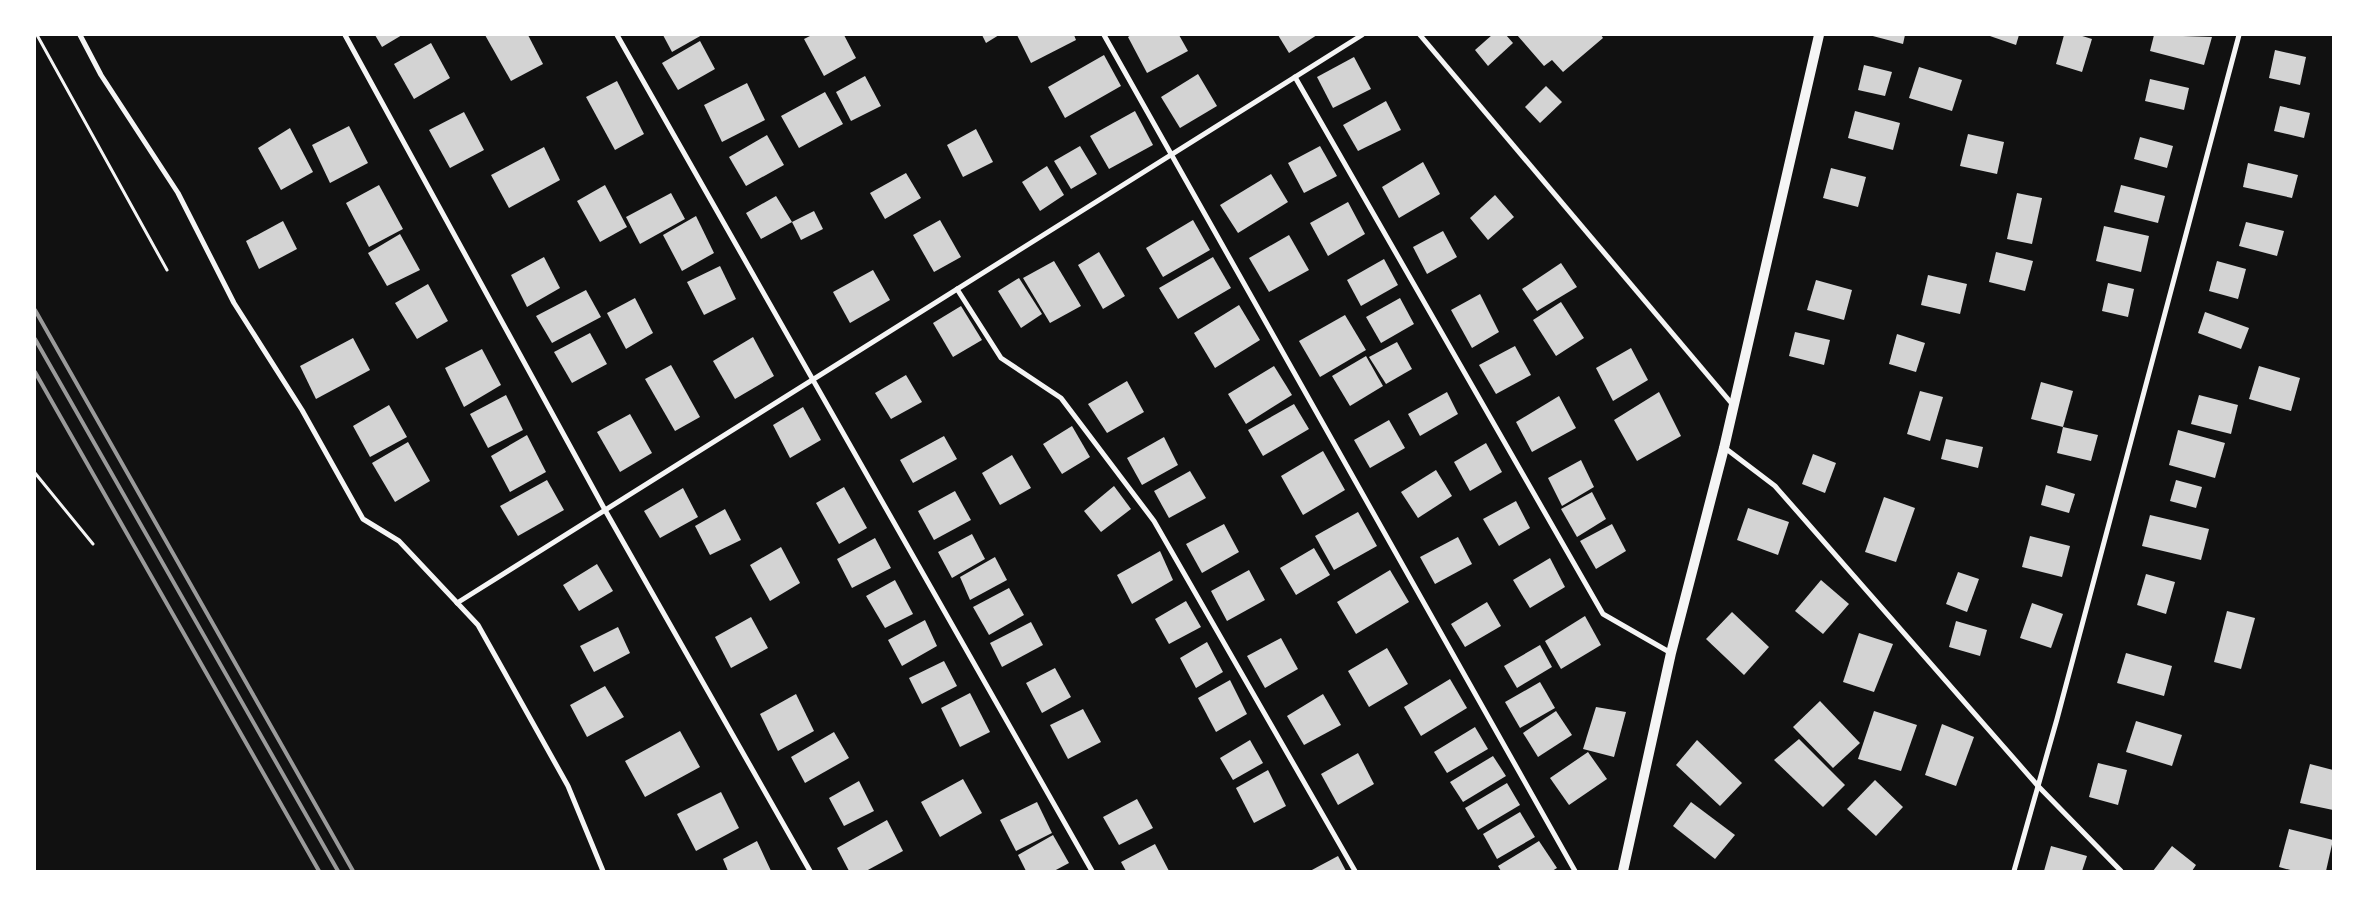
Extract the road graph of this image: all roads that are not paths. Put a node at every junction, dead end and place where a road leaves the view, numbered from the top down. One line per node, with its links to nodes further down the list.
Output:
1 (80, 35): 16 (street)
2 (345, 35): 15 (street)
3 (617, 35): 12 (street)
4 (1104, 35): 10 (street)
5 (1362, 35): 9 (street)
6 (1420, 35): 13 (street)
7 (1819, 35): 13 (main road)
8 (2239, 35): 18 (street)
9 (1295, 77): 10 (street); 17 (street)
10 (1170, 155): 11 (street); 23 (street)
11 (957, 289): 12 (street); 22 (street)
12 (812, 380): 15 (street); 21 (street)
13 (1734, 406): 14 (main road)
14 (1724, 448): 17 (main road); 18 (street)
15 (605, 510): 16 (street); 20 (street)
16 (457, 603): 19 (street)
17 (1671, 654): 24 (main road)
18 (2038, 786): 25 (street); 26 (street)
19 (603, 871)
20 (810, 871)
21 (1092, 871)
22 (1355, 871)
23 (1575, 871)
24 (1623, 871)
25 (2014, 871)
26 (2121, 871)

